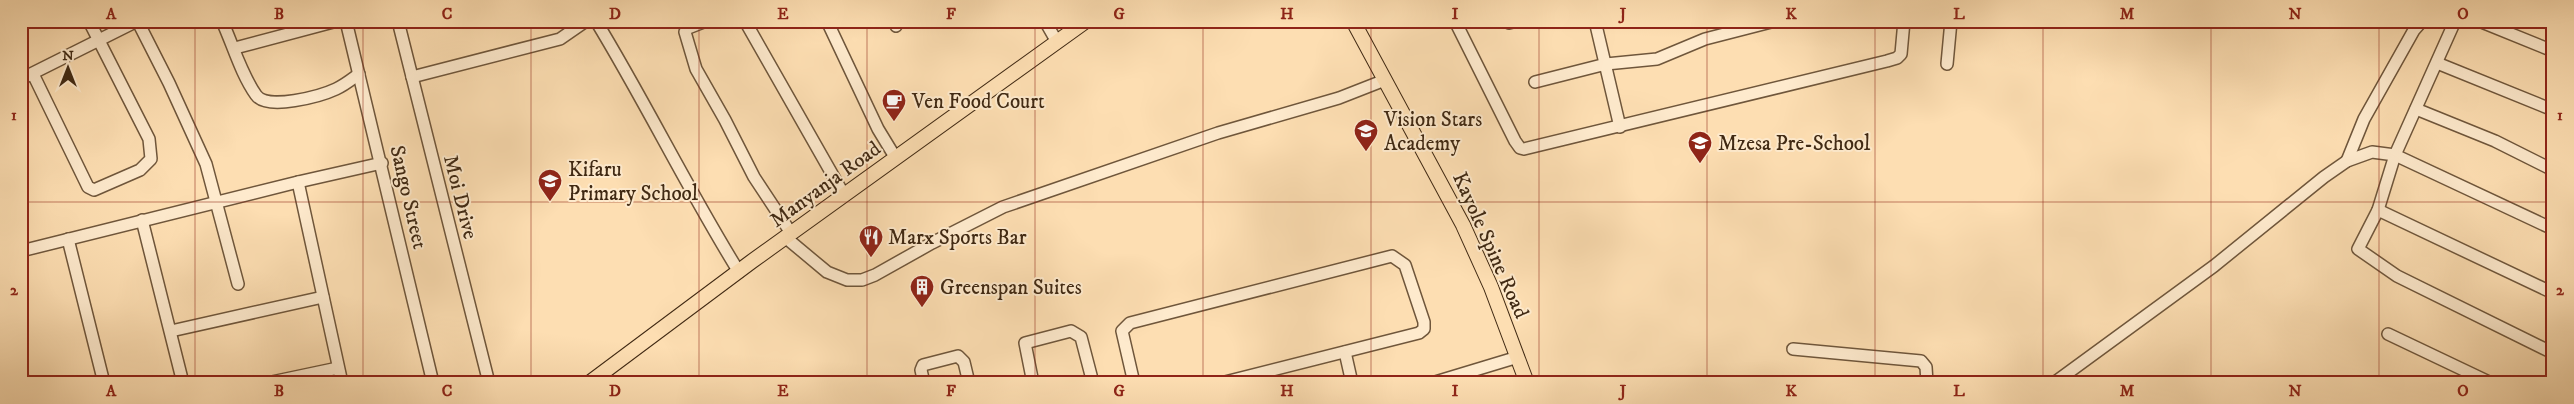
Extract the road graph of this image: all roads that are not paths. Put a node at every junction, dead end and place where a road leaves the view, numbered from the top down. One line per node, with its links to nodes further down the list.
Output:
1 (89, 21): 25 (street)
2 (222, 21): 27 (street)
3 (337, 21): 27 (street)
4 (346, 21): 33 (street, Sango Street)
5 (398, 21): 34 (street, Moi Drive)
6 (586, 21): 34 (street)
7 (596, 21): 55 (street)
8 (706, 21): 52 (street)
9 (745, 21): 47 (street)
10 (827, 21): 41 (street)
11 (1045, 21): 26 (street)
12 (1086, 21): 26 (main road, Manyanja Road)
13 (1353, 21): 36 (main road, Kayole Spine Road)
14 (1455, 21): 40 (street)
15 (1595, 21): 30 (street)
16 (1775, 21): 30 (street)
17 (1904, 21): 40 (street)
18 (1951, 21): 31 (street)
19 (2014, 21): 20 (street)
20 (2022, 21)
21 (2422, 21): 43 (street)
22 (2454, 21): 29 (street)
23 (2479, 21): 28 (street)
24 (137, 22): 25 (street); 48 (street)
25 (98, 41): 32 (street); 32 (street)
26 (1056, 42): 47 (main road, Manyanja Road)
27 (234, 48): 33 (street)
28 (2553, 51)
29 (2436, 63): 38 (street); 39 (street)
30 (1606, 64): 37 (street); 40 (street)
31 (1947, 64)
32 (33, 74): 35 (street)
33 (359, 74): 44 (street, Sango Street)
34 (412, 77): 73 (street, Moi Drive)
35 (21, 79)
36 (1385, 80): 52 (street); 64 (main road, Kayole Spine Road)
37 (1535, 82)
38 (2416, 109): 42 (street); 45 (street)
39 (2553, 110)
40 (1620, 127)
41 (892, 152)
42 (2395, 155): 43 (street); 49 (street); 51 (street)
43 (2347, 160): 85 (street)
44 (382, 163): 46 (street); 72 (street, Sango Street)
45 (2553, 170)
46 (298, 182): 48 (street); 58 (street)
47 (844, 195): 52 (main road, Manyanja Road)
48 (215, 202): 50 (street); 56 (street)
49 (2378, 210): 57 (street); 63 (street)
50 (142, 220): 53 (street); 59 (street)
51 (2553, 229)
52 (788, 235): 55 (main road, Manyanja Road)
53 (68, 239): 54 (street); 68 (street)
54 (21, 251)
55 (739, 272): 74 (main road, Manyanja Road)
56 (238, 284)
57 (2553, 293)
58 (323, 297): 59 (street); 65 (street)
59 (171, 331): 69 (street)
60 (2388, 334): 86 (street)
61 (1793, 349): 84 (street)
62 (1345, 352): 79 (street); 80 (street); 81 (street)
63 (2553, 352)
64 (1518, 358): 82 (street); 83 (main road, Kayole Spine Road)
65 (338, 368): 70 (street); 71 (street)
66 (21, 371): 67 (street)
67 (24, 383)
68 (104, 383)
69 (183, 383)
70 (267, 383)
71 (342, 383)
72 (433, 383)
73 (490, 383)
74 (589, 383)
75 (924, 383): 76 (street)
76 (969, 383)
77 (1033, 383): 78 (street)
78 (1092, 383)
79 (1134, 383)
80 (1221, 383)
81 (1352, 383)
82 (1432, 383)
83 (1527, 383)
84 (1927, 383)
85 (2054, 383)
86 (2491, 383)

